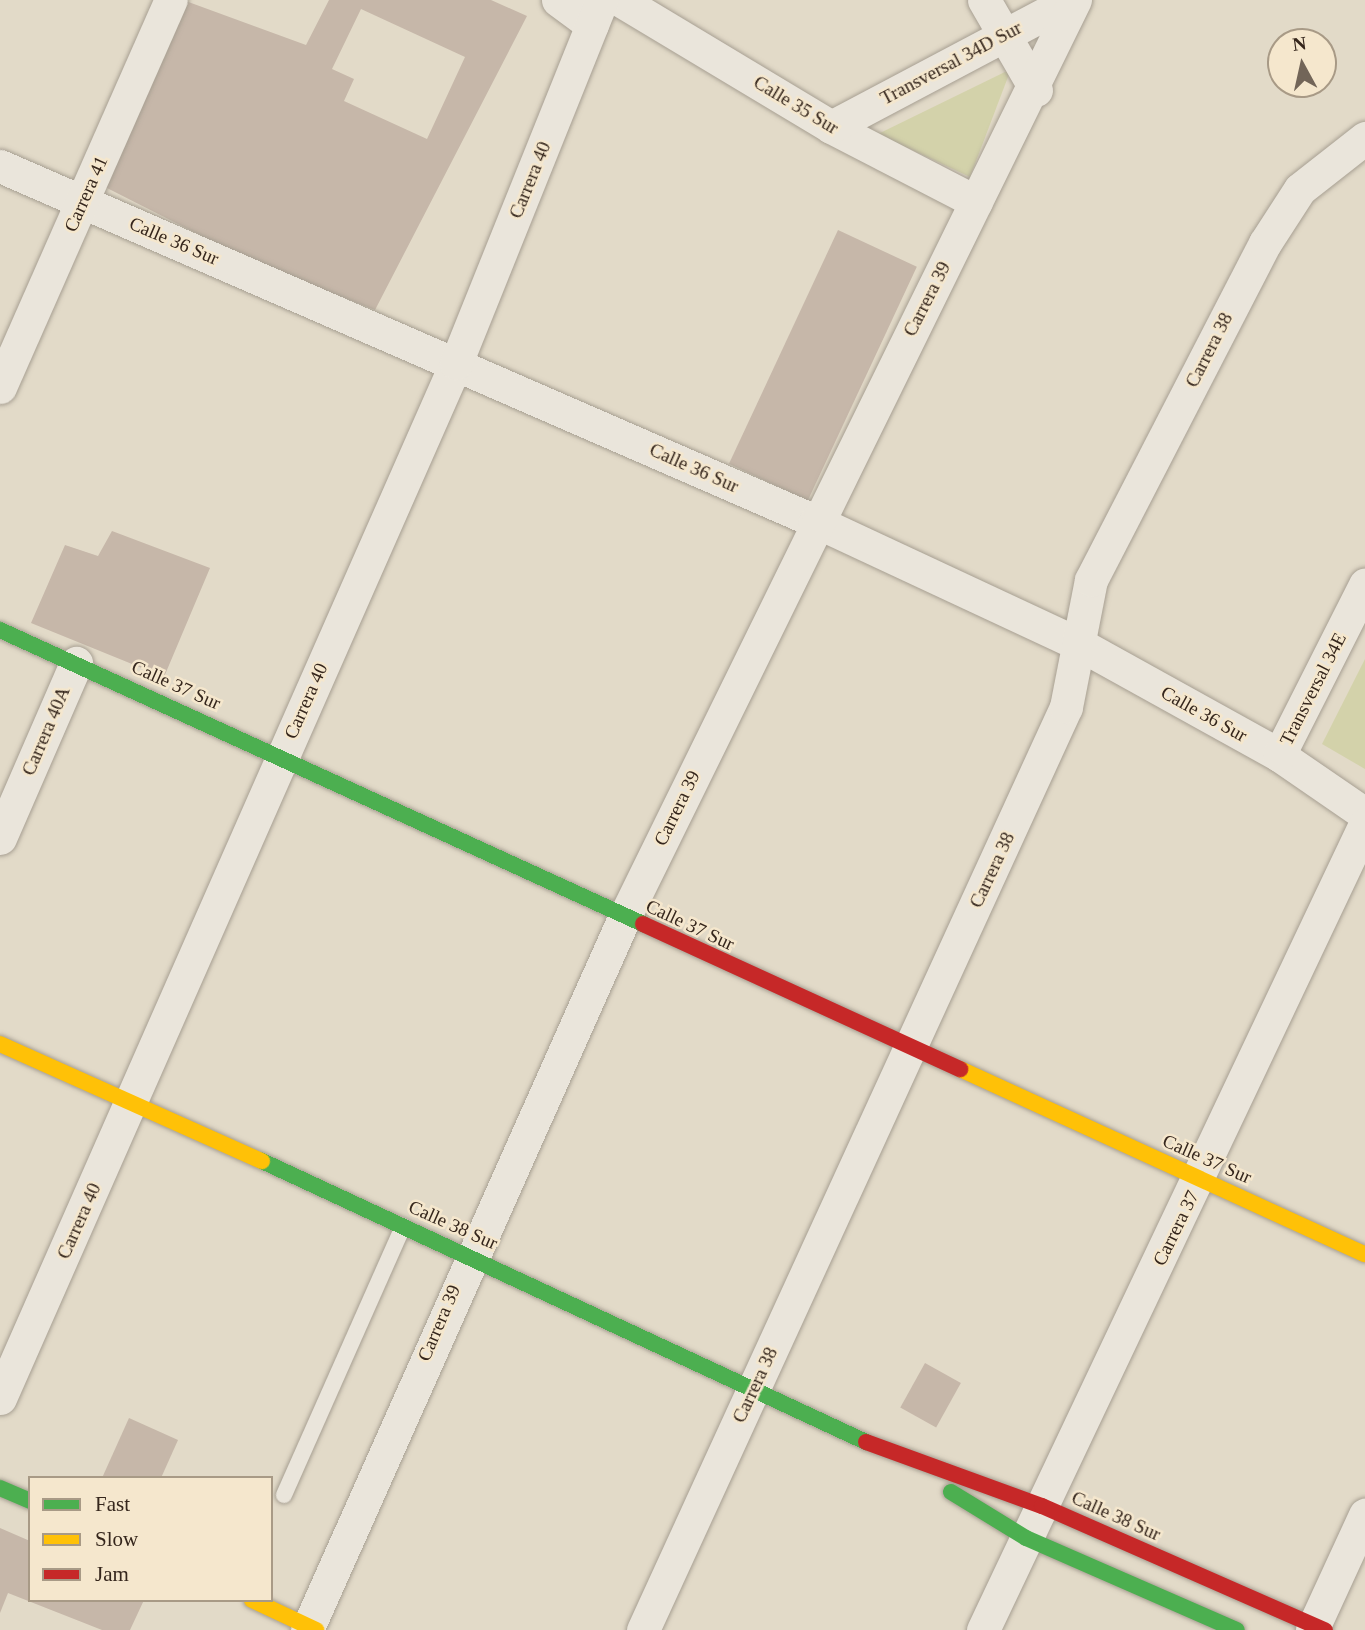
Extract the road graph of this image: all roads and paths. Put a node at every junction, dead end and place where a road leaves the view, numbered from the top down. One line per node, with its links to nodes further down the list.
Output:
1 (171, 0): 12 (street, Carrera 41)
2 (558, 0): 6 (street)
3 (620, 0): 9 (street, Calle 35 Sur)
4 (984, 0): 7 (street)
5 (1073, 0): 7 (street, Transversal 34D Sur); 8 (street, Carrera 39)
6 (597, 13): 14 (street, Carrera 40)
7 (1004, 35): 8 (street); 9 (street, Transversal 34D Sur)
8 (1035, 90): 13 (street, Carrera 39)
9 (831, 127): 13 (street, Calle 35 Sur)
10 (1365, 138): 19 (street, Carrera 38)
11 (0, 166): 12 (street, Calle 36 Sur)
12 (83, 201): 14 (street, Calle 36 Sur); 15 (street, Carrera 41)
13 (976, 202): 16 (street, Carrera 39)
14 (456, 363): 16 (street, Calle 36 Sur); 22 (street, Carrera 40)
15 (0, 387)
16 (815, 521): 19 (street, Calle 36 Sur); 26 (street, Carrera 39)
17 (1365, 585): 21 (street, Transversal 34E)
18 (0, 630): 20 (main road, Calle 37 Sur)
19 (1079, 644): 21 (street, Calle 36 Sur); 28 (street, Carrera 38)
20 (76, 663): 22 (main road, Calle 37 Sur); 25 (street, Carrera 40A)
21 (1279, 755): 23 (street, Calle 36 Sur)
22 (281, 756): 26 (main road, Calle 37 Sur); 29 (street, Carrera 40)
23 (1365, 814)
24 (1365, 824): 30 (street, Carrera 37)
25 (0, 838)
26 (624, 918): 28 (main road, Calle 37 Sur); 33 (street, Carrera 39)
27 (0, 1044): 29 (main road, Calle 38 Sur)
28 (910, 1049): 30 (main road, Calle 37 Sur); 34 (street, Carrera 38)
29 (129, 1103): 31 (main road, Calle 38 Sur); 35 (street, Carrera 40)
30 (1200, 1178): 32 (main road, Calle 37 Sur); 40 (street, Carrera 37)
31 (403, 1226): 33 (main road, Calle 38 Sur); 38 (lane)
32 (1365, 1254)
33 (469, 1255): 34 (main road, Calle 38 Sur); 44 (street, Carrera 39)
34 (752, 1392): 36 (main road, Calle 38 Sur); 46 (street, Carrera 38)
35 (0, 1398)
36 (887, 1452): 40 (main road, Calle 38 Sur); 42 (main road, Calle 38 Sur)
37 (0, 1488): 39 (main road)
38 (284, 1495)
39 (28, 1500)
40 (1042, 1506): 42 (street, Carrera 37); 45 (main road, Calle 38 Sur)
41 (1365, 1515): 45 (street)
42 (1026, 1538): 47 (street, Carrera 37); 48 (main road, Calle 38 Sur)
43 (256, 1602): 44 (main road)
44 (311, 1628)
45 (1317, 1628)
46 (643, 1630)
47 (983, 1630)
48 (1237, 1630)

